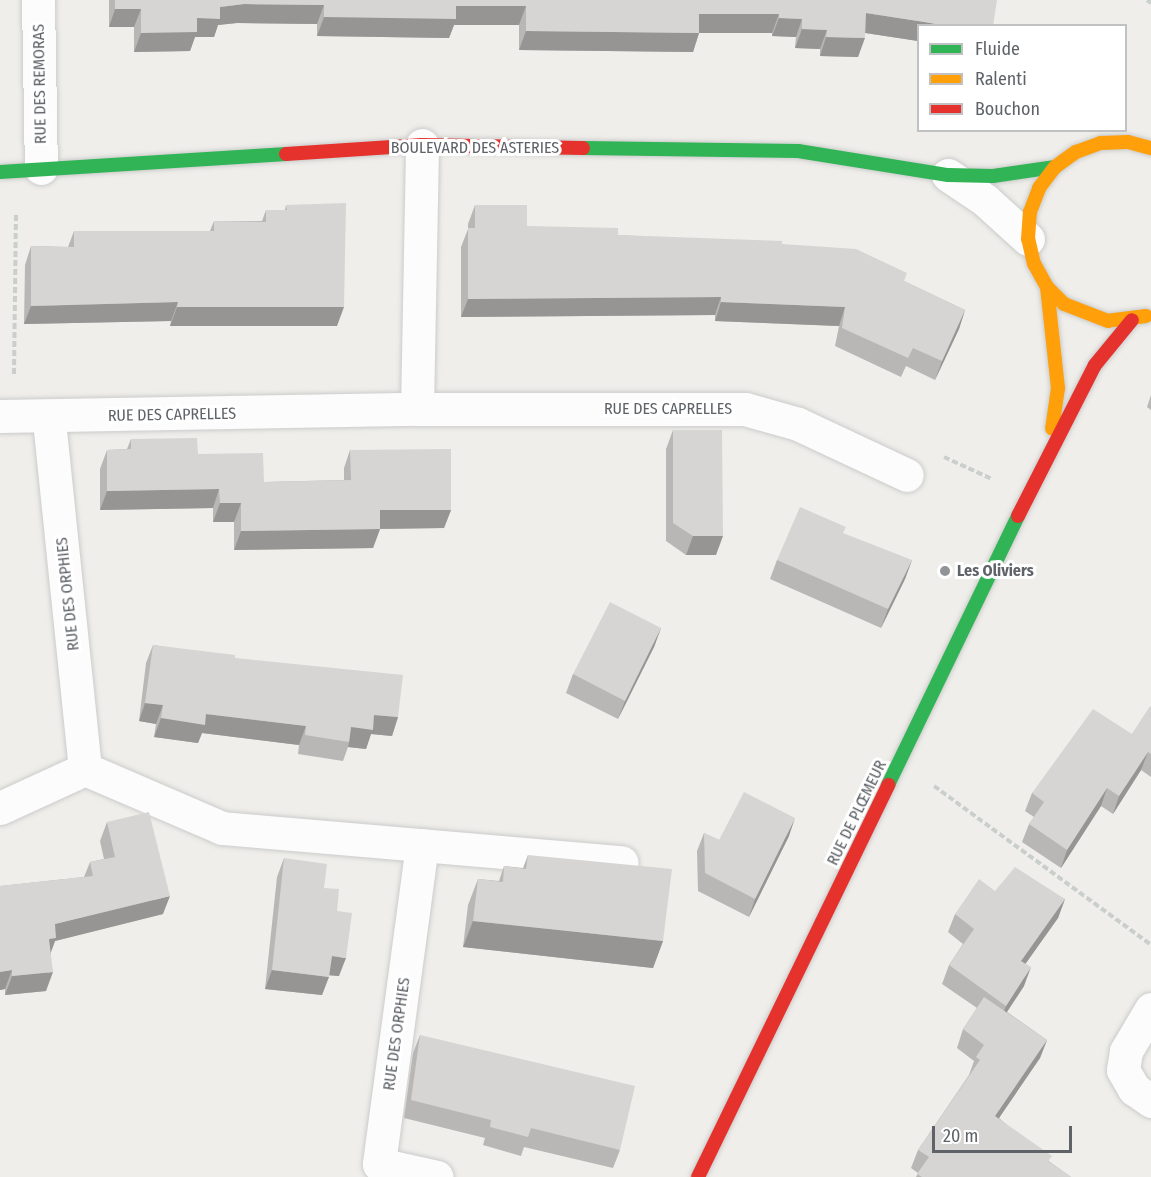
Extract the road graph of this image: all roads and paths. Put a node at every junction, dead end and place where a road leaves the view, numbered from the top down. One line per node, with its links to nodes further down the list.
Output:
1 (39, 0): 9 (street, RUE DES REMORAS)
2 (1147, 0): 3 (path)
3 (1151, 3)
4 (1151, 132): 5 (main road)
5 (1128, 142): 7 (main road); 8 (main road)
6 (422, 145): 9 (main road, BOULEVARD DES ASTERIES); 11 (main road, BOULEVARD DES ASTERIES); 16 (street)
7 (1151, 148)
8 (1055, 167): 11 (main road, BOULEVARD DES ASTERIES); 12 (main road)
9 (28, 169): 10 (main road, BOULEVARD DES ASTERIES); 17 (path)
10 (0, 172)
11 (948, 175): 12 (street, BOULEVARD DES ASTERIES)
12 (1028, 239): 13 (main road)
13 (1047, 287): 15 (main road); 19 (main road, RUE DE PLŒMEUR)
14 (1151, 315): 15 (main road)
15 (1132, 320): 19 (main road, RUE DE PLŒMEUR)
16 (417, 409): 18 (street, RUE DES CAPRELLES); 20 (street, RUE DES CAPRELLES)
17 (7, 416): 18 (street, RUE DES CAPRELLES)
18 (49, 418): 23 (street, RUE DES ORPHIES)
19 (1044, 463): 21 (main road, RUE DE PLŒMEUR)
20 (907, 475): 21 (path)
21 (1028, 495): 22 (main road, RUE DE PLŒMEUR)
22 (900, 762): 27 (path); 31 (main road, RUE DE PLŒMEUR)
23 (85, 769): 24 (street); 25 (street)
24 (0, 808)
25 (422, 845): 26 (street); 30 (street, RUE DES ORPHIES)
26 (622, 862)
27 (1151, 945)
28 (1151, 1009): 29 (street)
29 (1151, 1101)
30 (437, 1177)
31 (698, 1177)

